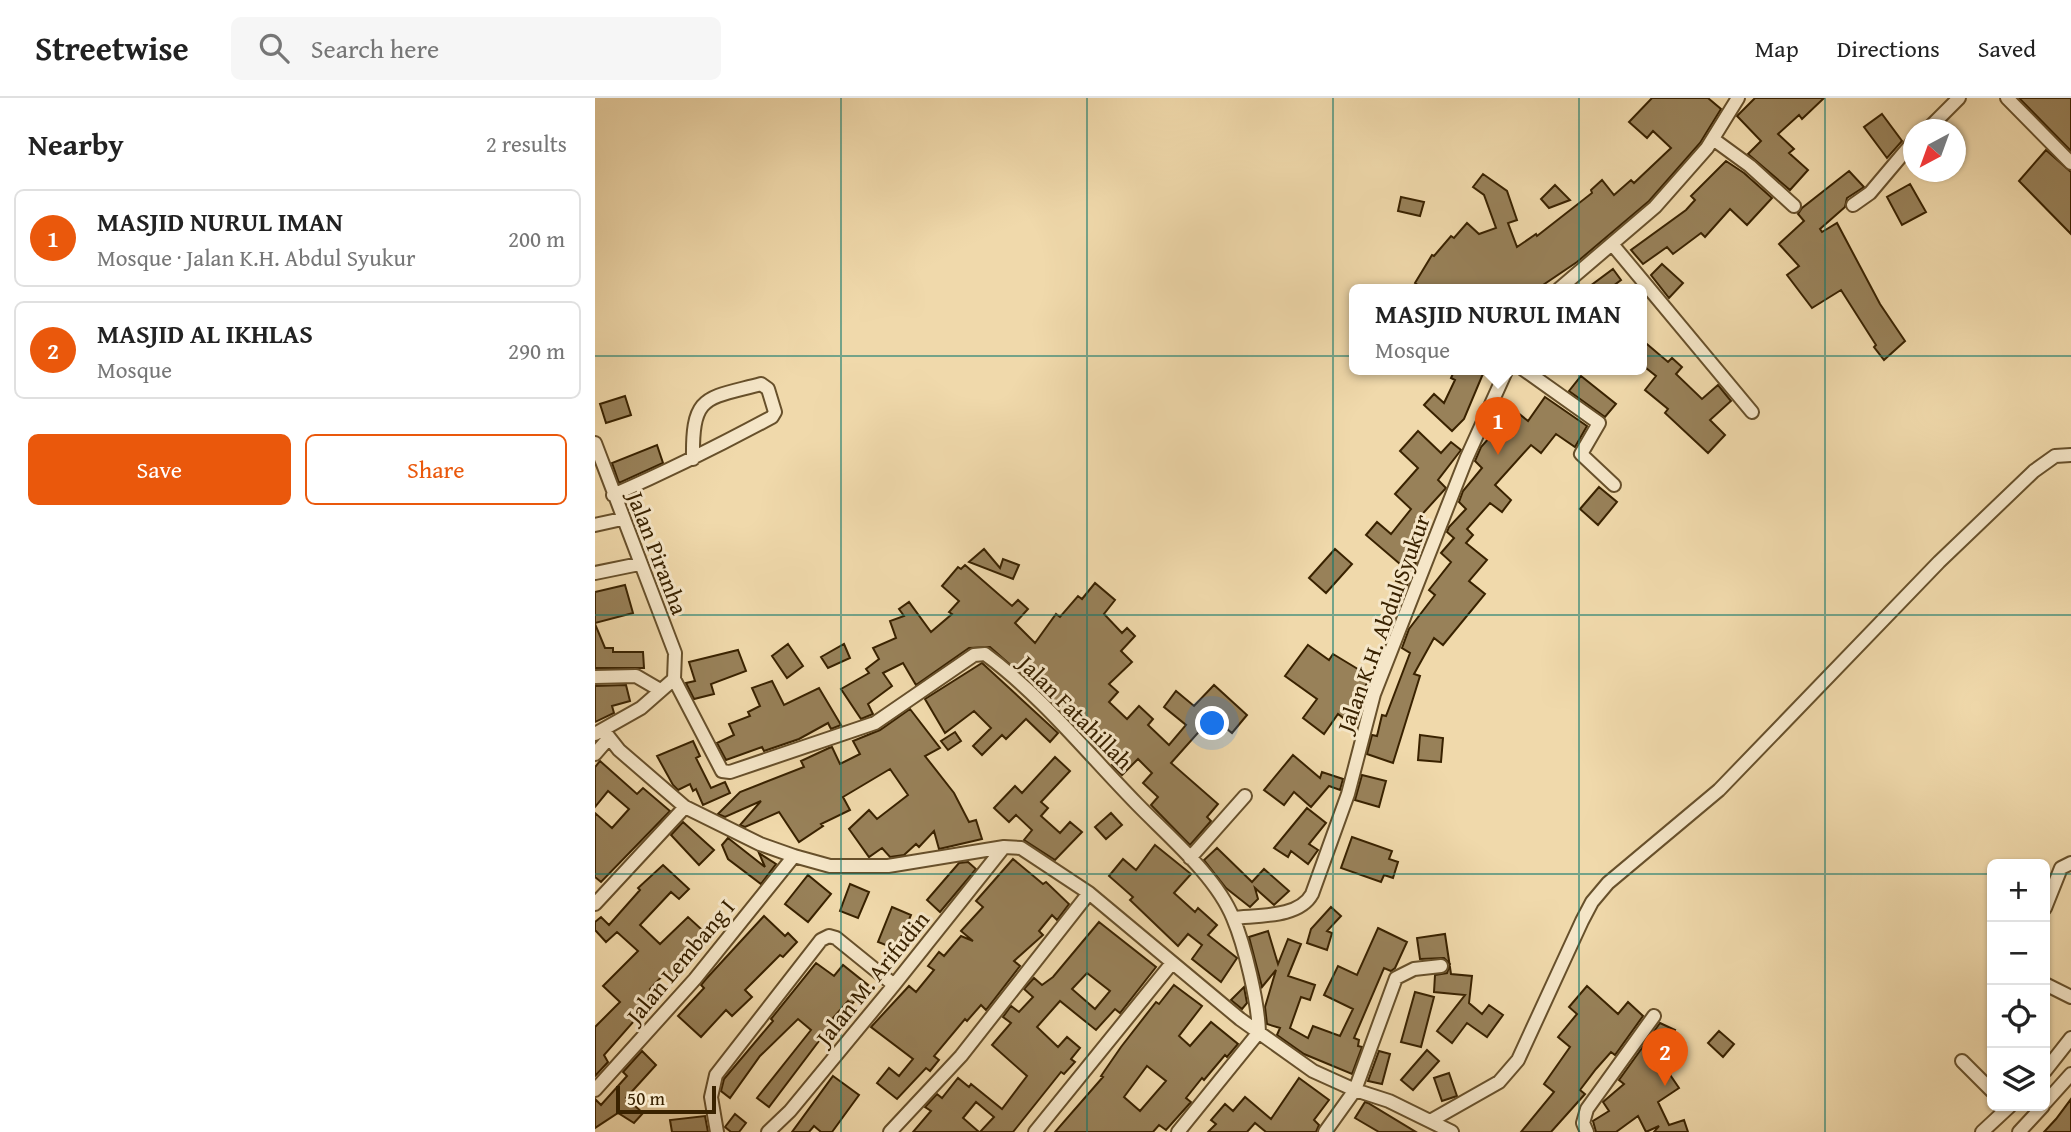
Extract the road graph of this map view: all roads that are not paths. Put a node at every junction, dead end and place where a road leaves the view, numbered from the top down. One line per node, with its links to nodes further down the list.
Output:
1 (1721, 98): 4 (street)
2 (1959, 98): 5 (street)
3 (2007, 98): 8 (street)
4 (1735, 103): 6 (street)
5 (1938, 119)
6 (1713, 139): 10 (street); 11 (street)
7 (1903, 154): 9 (street)
8 (2071, 163)
9 (1853, 205)
10 (1794, 206)
11 (1612, 244): 12 (street); 13 (street)
12 (1565, 284)
13 (1645, 284)
14 (1647, 286): 17 (street)
15 (1504, 375): 41 (street, Jalan K.H. Abdul Syukur)
16 (1531, 375): 21 (street)
17 (1752, 412)
18 (595, 443): 22 (street, Jalan Piranha)
19 (2071, 454): 59 (street)
20 (693, 459): 20 (street); 22 (street)
21 (1614, 485)
22 (613, 495): 23 (street, Jalan Piranha)
23 (622, 519): 24 (street); 25 (street, Jalan Piranha)
24 (595, 524)
25 (639, 564): 26 (street); 28 (street, Jalan Piranha)
26 (595, 573)
27 (595, 677): 29 (street)
28 (674, 678): 29 (street); 36 (street, Jalan Fatahillah)
29 (660, 690): 30 (street)
30 (602, 735): 31 (street); 33 (street)
31 (595, 754)
32 (1245, 796): 36 (street)
33 (685, 807): 35 (street); 40 (street)
34 (1004, 847): 35 (street); 38 (street); 44 (street, Jalan M. Arifudin)
35 (794, 856): 54 (street, Jalan Lembang I)
36 (1190, 858): 41 (street, Jalan Fatahillah)
37 (2071, 863): 39 (street)
38 (1089, 893): 42 (street); 62 (street)
39 (2050, 896)
40 (595, 904)
41 (1233, 918): 48 (street, Jalan Fatahillah)
42 (1172, 963): 48 (street); 63 (street)
43 (1441, 966): 55 (street)
44 (894, 985): 60 (street); 61 (street, Jalan M. Arifudin)
45 (2047, 985): 46 (street)
46 (2071, 998)
47 (1654, 1016): 67 (street)
48 (1259, 1032): 55 (street); 64 (street)
49 (2071, 1038): 51 (street)
50 (1962, 1060): 53 (street)
51 (2050, 1065)
52 (2071, 1074): 56 (street)
53 (1987, 1086)
54 (595, 1090)
55 (1355, 1090): 59 (street); 65 (street)
56 (2050, 1098)
57 (2004, 1111): 68 (street)
58 (2038, 1111): 69 (street)
59 (1432, 1120): 66 (street)
60 (717, 1132)
61 (768, 1132)
62 (890, 1132)
63 (1035, 1132)
64 (1178, 1132)
65 (1325, 1132)
66 (1452, 1132)
67 (1587, 1132)
68 (1982, 1132)
69 (2019, 1132)

